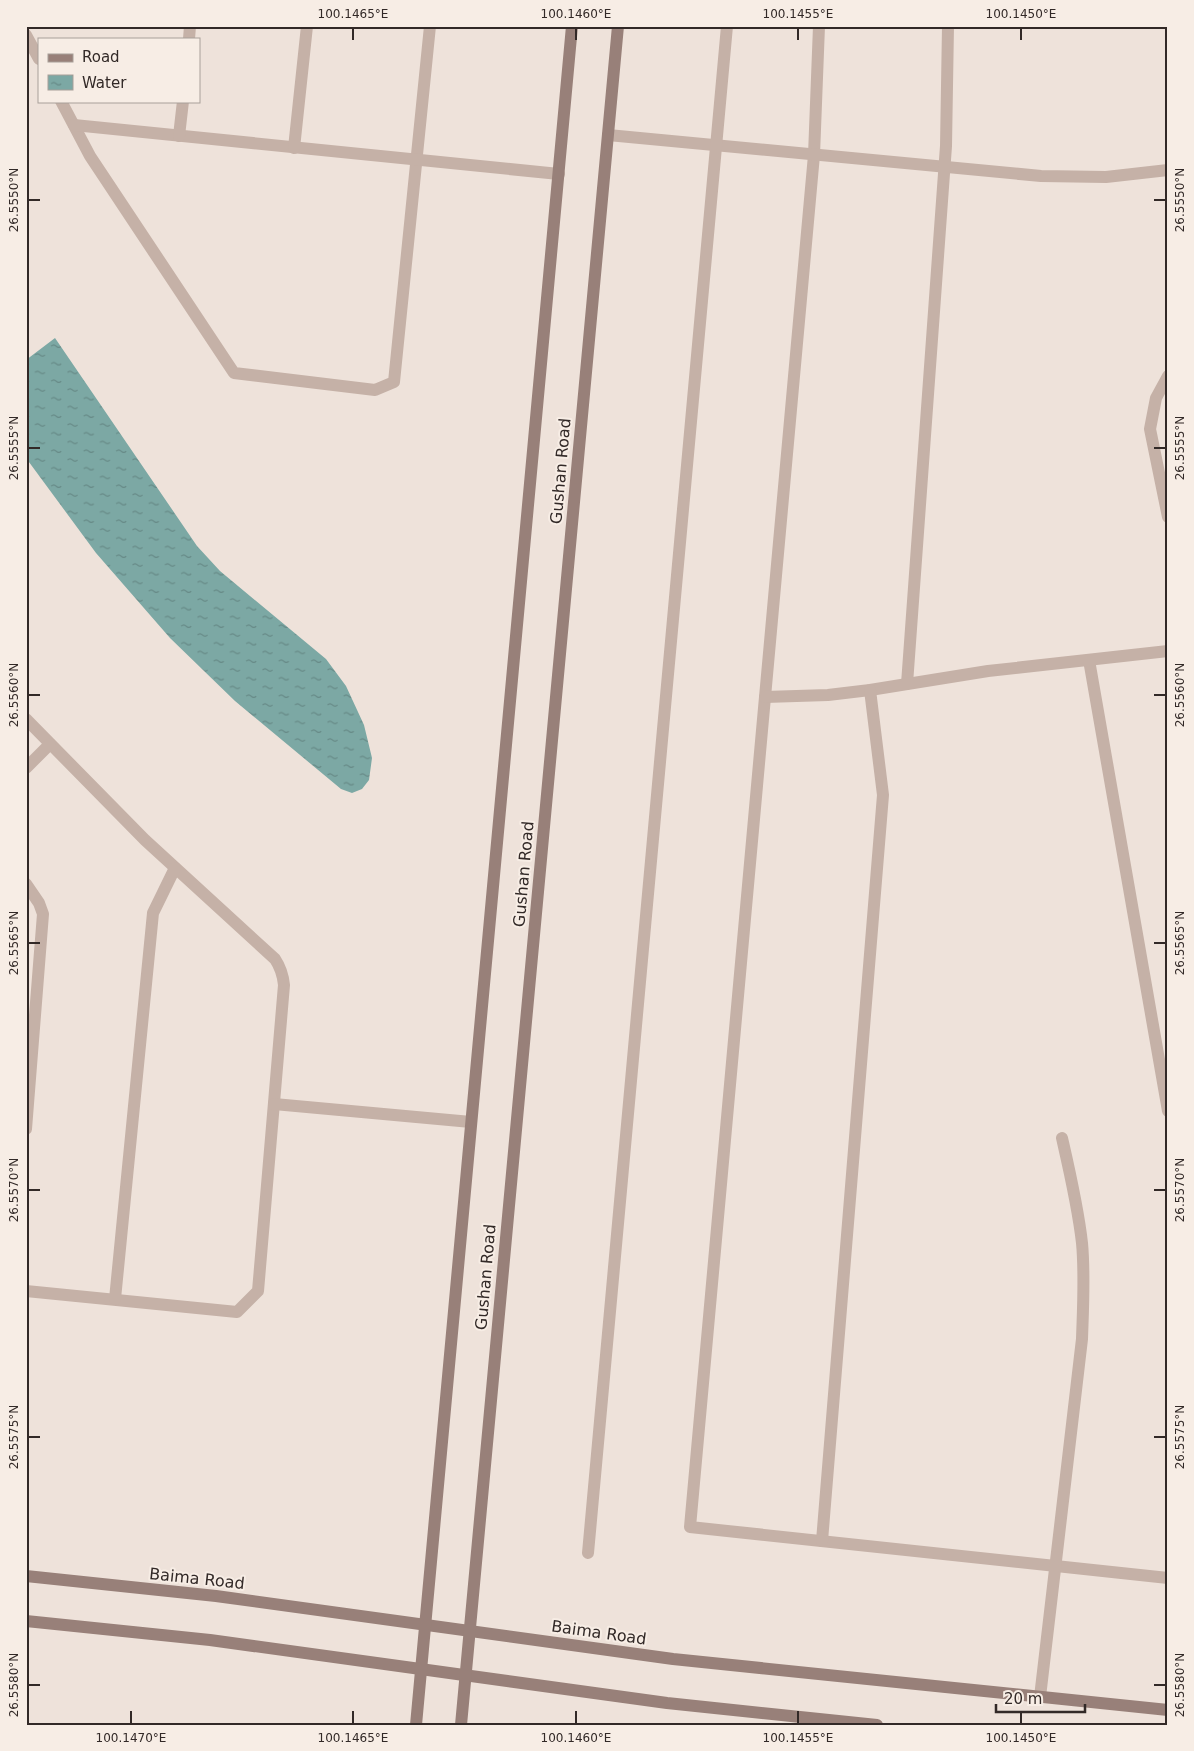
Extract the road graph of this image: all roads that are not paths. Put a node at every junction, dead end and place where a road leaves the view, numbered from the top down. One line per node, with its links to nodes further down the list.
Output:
1 (307, 26): 16 (lane)
2 (430, 26): 18 (lane)
3 (572, 26): 21 (street, Gushan Road)
4 (618, 26): 13 (street, Gushan Road)
5 (727, 26): 15 (lane)
6 (819, 26): 17 (lane)
7 (948, 26): 19 (lane)
8 (26, 35): 9 (lane)
9 (38, 57)
10 (62, 102): 12 (lane)
11 (183, 102): 14 (lane)
12 (74, 125): 14 (lane); 18 (lane)
13 (608, 135): 15 (lane); 48 (street, Gushan Road)
14 (179, 136): 16 (lane)
15 (716, 146): 17 (lane); 42 (lane)
16 (294, 148): 18 (lane)
17 (814, 155): 19 (lane); 28 (lane)
18 (416, 160): 21 (lane)
19 (944, 167): 20 (lane); 26 (lane)
20 (1168, 170)
21 (559, 174): 36 (street, Gushan Road)
22 (1168, 376): 23 (lane)
23 (1168, 517)
24 (1168, 651): 25 (lane)
25 (1089, 660): 26 (lane); 35 (lane)
26 (908, 684): 27 (lane)
27 (870, 690): 28 (lane); 41 (lane)
28 (765, 697): 41 (lane)
29 (26, 719): 30 (lane)
30 (50, 744): 31 (lane); 32 (lane)
31 (26, 768)
32 (175, 868): 34 (lane); 40 (lane)
33 (26, 884): 37 (lane)
34 (274, 1104): 36 (lane); 40 (lane)
35 (1168, 1111)
36 (471, 1122): 47 (street, Gushan Road)
37 (26, 1129)
38 (1062, 1138): 43 (lane)
39 (26, 1291): 40 (lane)
40 (115, 1299)
41 (822, 1541): 43 (lane)
42 (588, 1553)
43 (1055, 1566): 45 (lane); 51 (lane)
44 (26, 1576): 47 (street, Baima Road)
45 (1168, 1578)
46 (26, 1621): 49 (street)
47 (425, 1624): 48 (street, Baima Road); 49 (street, Gushan Road)
48 (470, 1631): 50 (street, Gushan Road); 51 (street, Baima Road)
49 (421, 1669): 50 (street); 53 (street, Gushan Road)
50 (466, 1675): 54 (street, Gushan Road); 55 (street)
51 (1040, 1697): 52 (street, Baima Road)
52 (1168, 1710)
53 (416, 1725)
54 (461, 1725)
55 (877, 1725)

